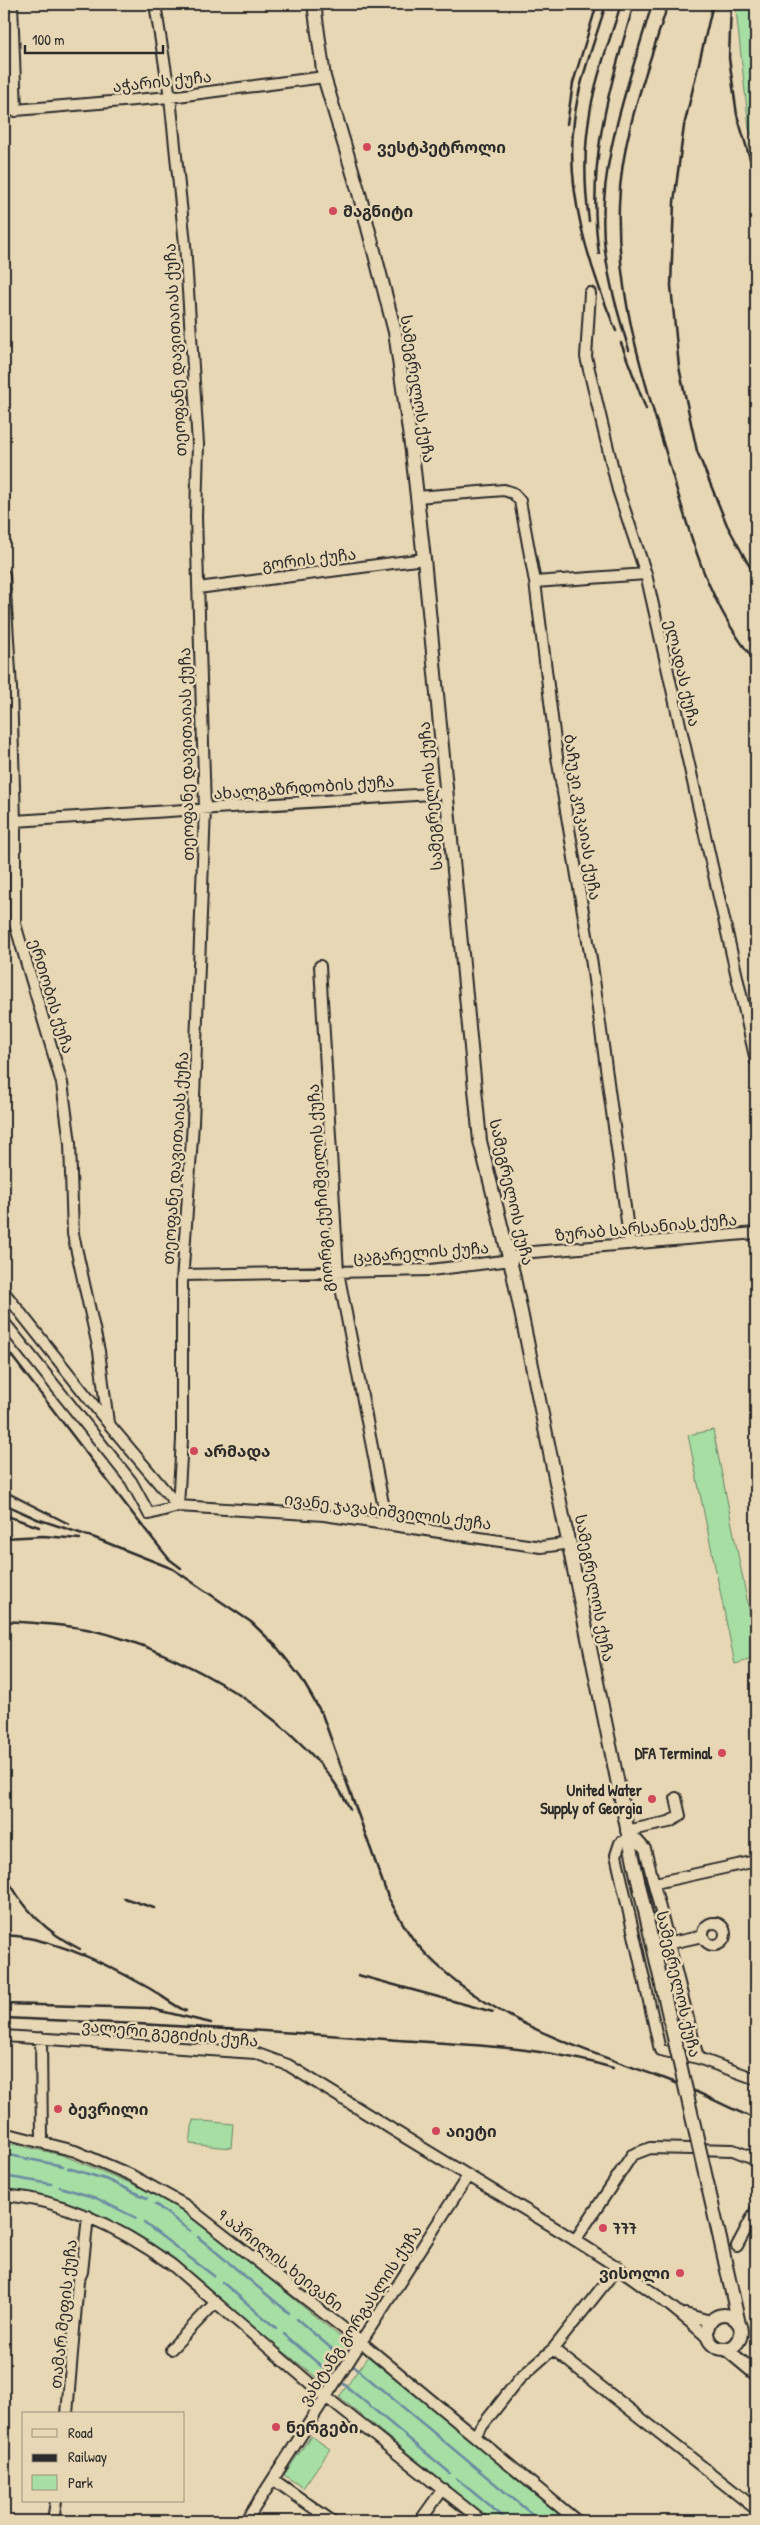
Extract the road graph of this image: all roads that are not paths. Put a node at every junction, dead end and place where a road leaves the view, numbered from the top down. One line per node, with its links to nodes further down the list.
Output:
1 (12, 4): 6 (street)
2 (155, 4): 5 (street, თეოფანე დავითაიას ქუჩა)
3 (314, 4): 4 (main road, სამეგრელოს ქუჩა)
4 (324, 77): 5 (street, აჭარის ქუჩა); 9 (main road, სამეგრელოს ქუჩა)
5 (170, 97): 6 (street, აჭარის ქუჩა); 14 (street, თეოფანე დავითაიას ქუჩა)
6 (16, 110): 7 (street, აჭარის ქუჩა)
7 (4, 111)
8 (590, 293): 11 (street, ელადას ქუჩა)
9 (417, 497): 10 (main road, სამეგრელოს ქუჩა); 13 (street, ბაჩუკი კოკაიას ქუჩა)
10 (424, 559): 14 (street, გორის ქუჩა); 15 (main road, სამეგრელოს ქუჩა)
11 (646, 574): 13 (street); 19 (street, ელადას ქუჩა)
12 (4, 575): 17 (street, ერთობის ქუჩა)
13 (535, 582): 21 (street, ბაჩუკი კოკაიას ქუჩა)
14 (198, 588): 16 (street, თეოფანე დავითაიას ქუჩა)
15 (446, 793): 16 (street, ახალგაზრდობის ქუჩა); 22 (main road, სამეგრელოს ქუჩა)
16 (205, 809): 17 (street, ახალგაზრდობის ქუჩა); 24 (street, თეოფანე დავითაიას ქუჩა)
17 (15, 822): 27 (street, ერთობის ქუჩა)
18 (320, 966): 23 (street, გიორგი ქუჩიშვილის ქუჩა)
19 (756, 1061)
20 (756, 1233): 21 (street, ზურაბ სარსანიას ქუჩა)
21 (630, 1244): 22 (street, ზურაბ სარსანიას ქუჩა)
22 (511, 1260): 23 (street, ცაგარელის ქუჩა); 30 (main road, სამეგრელოს ქუჩა)
23 (338, 1272): 24 (street, ცაგარელის ქუჩა); 29 (street, გიორგი ქუჩიშვილის ქუჩა)
24 (183, 1275): 28 (street, თეოფანე დავითაიას ქუჩა)
25 (4, 1292): 27 (street)
26 (4, 1322): 28 (street, ივანე ჯავახიშვილის ქუჩა)
27 (108, 1423): 28 (street)
28 (178, 1506): 29 (street, ივანე ჯავახიშვილის ქუჩა)
29 (387, 1524): 30 (street, ივანე ჯავახიშვილის ქუჩა)
30 (570, 1543): 32 (main road, სამეგრელოს ქუჩა)
31 (676, 1798): 32 (street)
32 (627, 1835): 34 (street); 39 (street); 51 (main road, სამეგრელოს ქუჩა, bridge)
33 (756, 1861): 34 (street)
34 (655, 1883): 36 (street)
35 (703, 1936): 36 (street)
36 (671, 1943): 39 (street)
37 (4, 2036): 38 (street, ვალერი გეგიძის ქუჩა)
38 (41, 2038): 42 (street); 44 (street, ვალერი გეგიძის ქუჩა)
39 (698, 2058): 40 (street)
40 (756, 2079)
41 (4, 2133): 42 (street, 9 აპრილის ხეივანი)
42 (42, 2141): 57 (street, 9 აპრილის ხეივანი)
43 (756, 2159): 48 (street)
44 (468, 2176): 48 (street, ვალერი გეგიძის ქუჩა); 57 (street, ვახტანგ გორგასლის ქუჩა)
45 (4, 2195): 47 (street)
46 (756, 2210): 49 (street)
47 (88, 2216): 52 (street); 63 (street, თამარ მეფის ქუჩა)
48 (576, 2239): 50 (street, ვალერი გეგიძის ქუჩა)
49 (737, 2246)
50 (618, 2267): 53 (street, ვალერი გეგიძის ქუჩა); 59 (street)
51 (733, 2288): 54 (main road); 55 (main road, სამეგრელოს ქუჩა)
52 (215, 2303): 58 (street); 62 (street)
53 (680, 2312): 54 (street, ვალერი გეგიძის ქუჩა); 56 (street, ვალერი გეგიძის ქუჩა)
54 (715, 2318): 55 (main road); 56 (main road)
55 (740, 2327): 60 (main road); 61 (main road, სამეგრელოს ქუჩა)
56 (707, 2337): 60 (main road)
57 (361, 2342): 62 (street, ვახტანგ გორგასლის ქუჩა); 64 (street, 9 აპრილის ხეივანი)
58 (171, 2349)
59 (553, 2349): 64 (street); 68 (street)
60 (726, 2349): 61 (main road)
61 (752, 2370)
62 (326, 2397): 65 (street, ვახტანგ გორგასლის ქუჩა); 66 (street)
63 (67, 2412)
64 (476, 2435): 74 (street, 9 აპრილის ხეივანი)
65 (274, 2480): 70 (street, ვახტანგ გორგასლის ქუჩა); 71 (street)
66 (443, 2489): 72 (street); 73 (street)
67 (56, 2502): 69 (street)
68 (756, 2509)
69 (53, 2521)
70 (246, 2521)
71 (332, 2521)
72 (420, 2521)
73 (482, 2521)
74 (578, 2521)

